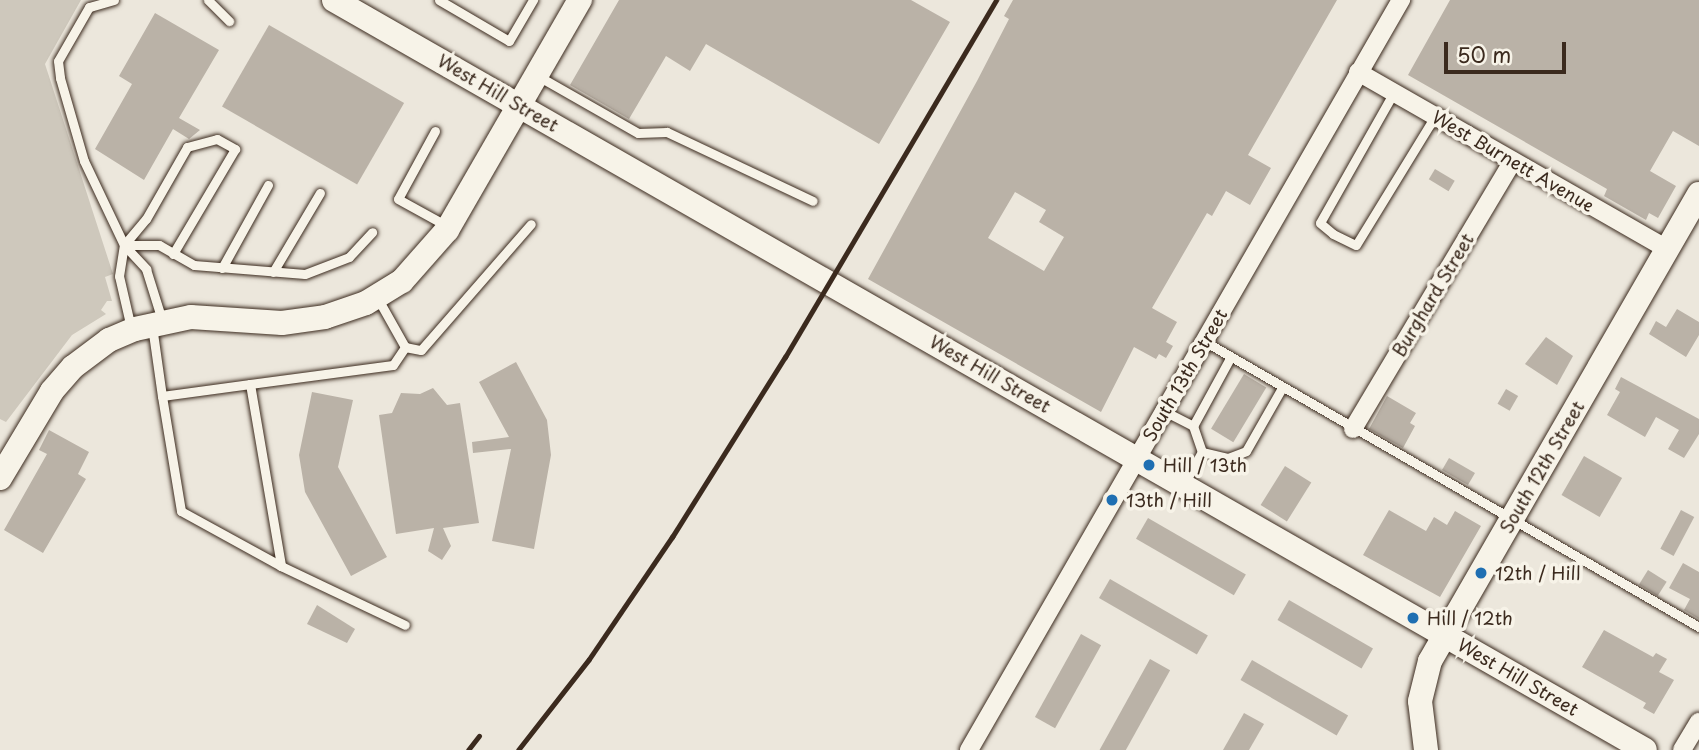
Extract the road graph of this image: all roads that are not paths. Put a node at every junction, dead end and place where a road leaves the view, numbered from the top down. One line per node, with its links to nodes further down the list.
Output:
1 (114, 0): 23 (lane)
2 (208, 0): 8 (lane)
3 (334, 0): 12 (street, West Hill Street)
4 (439, 0): 5 (lane)
5 (533, 0)
6 (1401, 0): 9 (street, South 13th Street)
7 (575, 2): 10 (street)
8 (229, 21)
9 (1359, 72): 11 (street, West Burnett Avenue); 30 (street, South 13th Street)
10 (536, 75): 12 (street); 19 (lane)
11 (1394, 92): 13 (street, West Burnett Avenue); 13 (lane)
12 (519, 106): 21 (street); 41 (street, West Hill Street)
13 (1435, 116): 15 (street, West Burnett Avenue)
14 (435, 131): 21 (lane)
15 (1513, 161): 24 (street, West Burnett Avenue); 38 (street, Burghard Street)
16 (268, 185): 26 (lane)
17 (320, 193): 27 (lane)
18 (1699, 194): 24 (street, South 12th Street)
19 (813, 201)
20 (531, 224): 31 (lane)
21 (449, 226): 28 (street)
22 (372, 232): 27 (lane)
23 (124, 245): 25 (lane); 25 (lane); 29 (lane); 29 (lane)
24 (1667, 249): 44 (street, South 12th Street)
25 (173, 254): 26 (lane)
26 (222, 268): 27 (lane)
27 (273, 272)
28 (377, 297): 29 (street); 31 (lane)
29 (149, 325): 35 (lane); 39 (street)
30 (1204, 341): 32 (lane); 36 (street, South 13th Street)
31 (405, 347): 33 (lane)
32 (1230, 358): 34 (lane); 37 (lane)
33 (250, 384): 35 (lane); 45 (lane)
34 (1282, 388): 38 (lane); 40 (lane)
35 (162, 396): 45 (lane)
36 (1164, 411): 37 (lane); 41 (street, South 13th Street)
37 (1193, 426): 40 (lane)
38 (1353, 429): 44 (lane)
39 (8, 448): 42 (street)
40 (1202, 452): 43 (lane)
41 (1137, 458): 43 (street, West Hill Street); 50 (street, South 13th Street)
42 (0, 478)
43 (1183, 485): 48 (street, West Hill Street)
44 (1511, 520): 47 (lane); 48 (street, South 12th Street)
45 (281, 566): 46 (lane)
46 (405, 625)
47 (1699, 627)
48 (1445, 636): 51 (street, South 12th Street); 52 (street, West Hill Street)
49 (1699, 722): 53 (street)
50 (969, 750)
51 (1426, 750)
52 (1645, 750)
53 (1682, 750)

